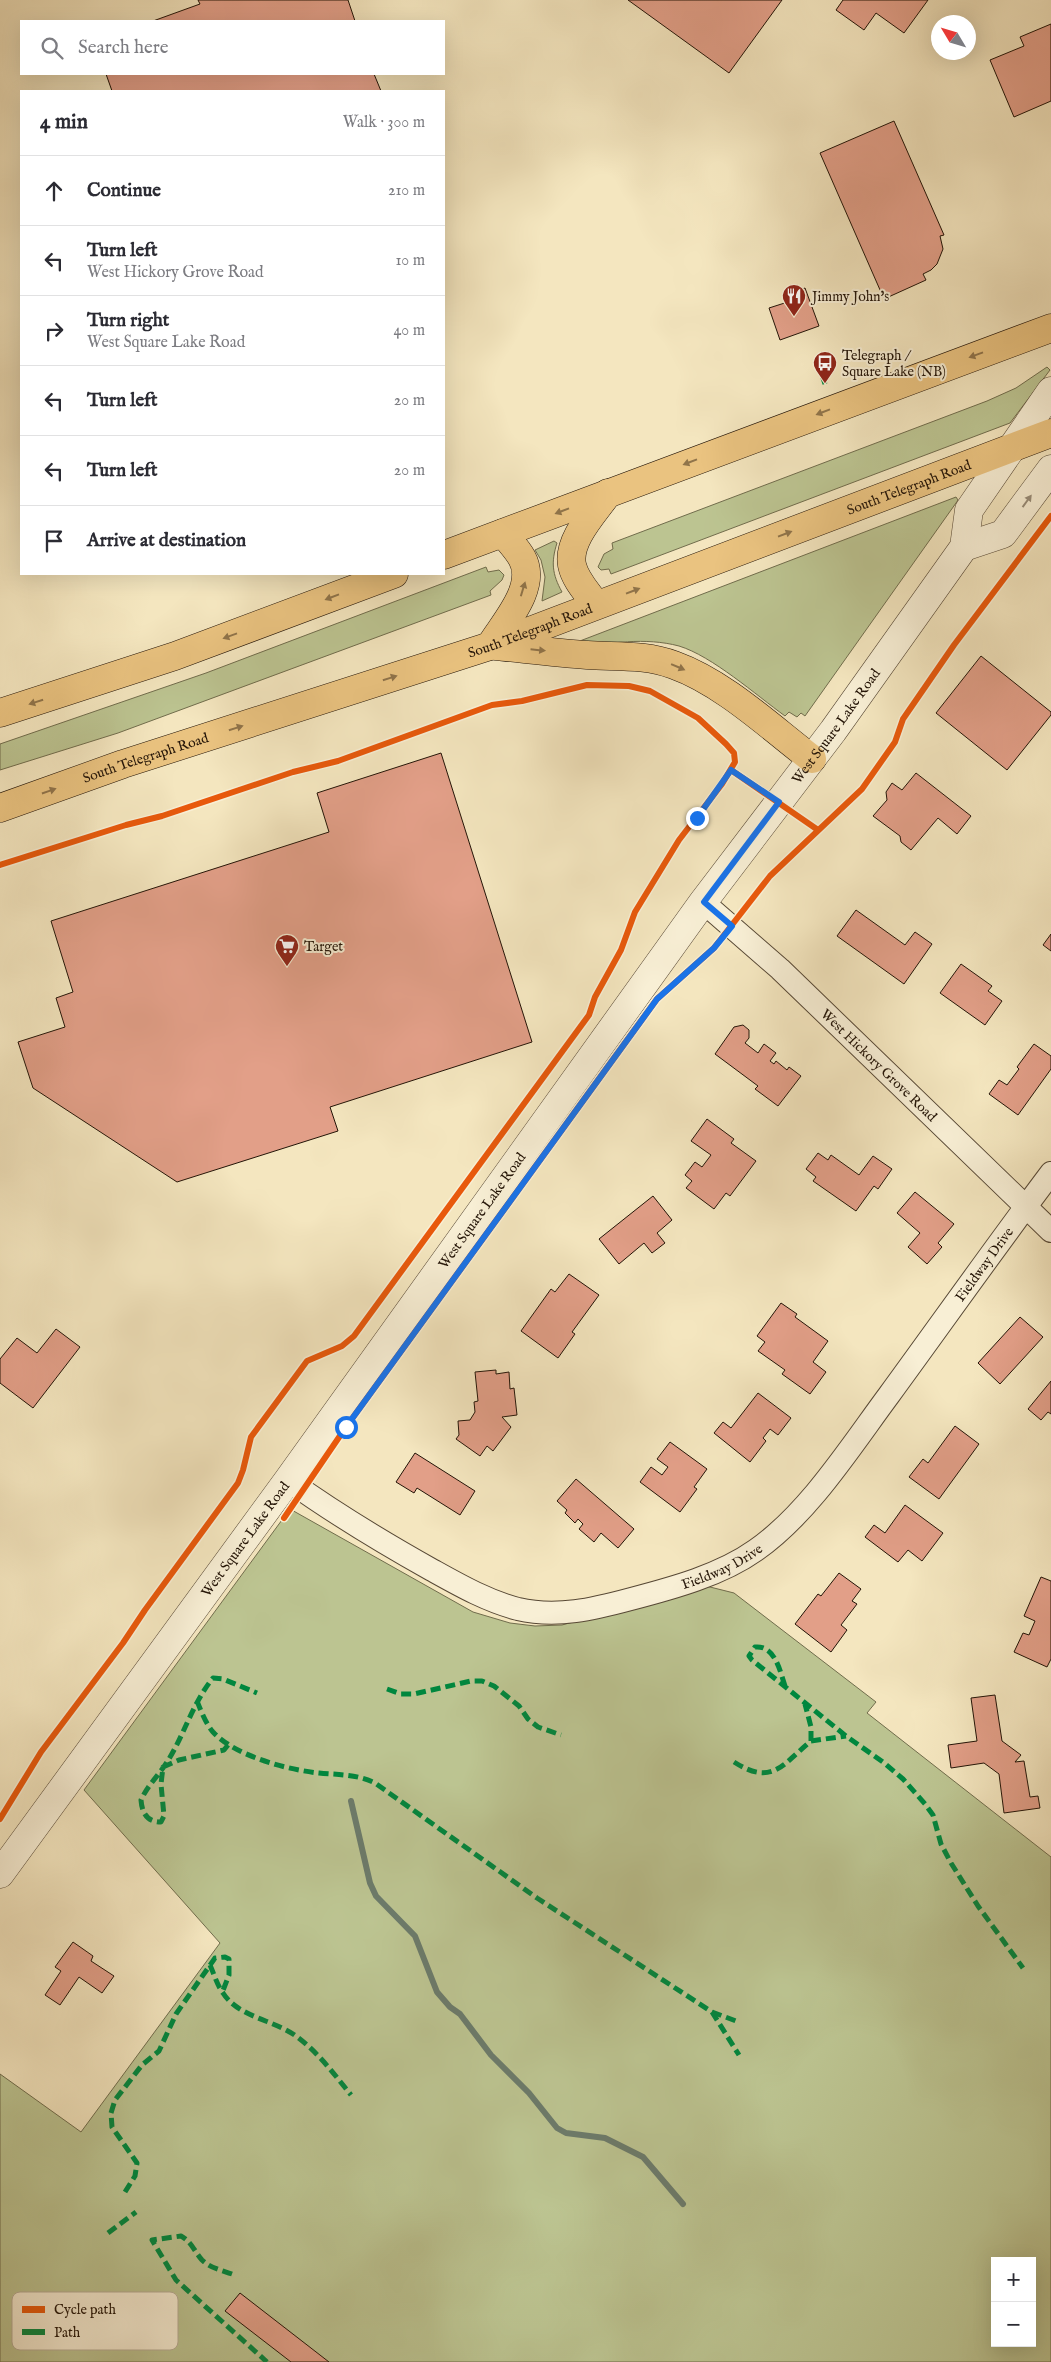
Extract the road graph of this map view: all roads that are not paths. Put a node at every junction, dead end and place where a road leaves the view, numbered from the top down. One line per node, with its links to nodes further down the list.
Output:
1 (1051, 328): 6 (highway, one-way to 6)
2 (1051, 391): 4 (street, West Square Lake Road)
3 (1051, 433): 4 (highway, South Telegraph Road)
4 (1011, 448): 8 (street, West Square Lake Road); 11 (highway, South Telegraph Road, one-way to 4)
5 (1051, 469): 8 (street, one-way to 5)
6 (608, 493): 7 (highway, one-way to 7); 11 (highway)
7 (502, 533): 9 (highway); 12 (highway, one-way to 7)
8 (964, 547): 14 (street, West Square Lake Road)
9 (445, 555)
10 (391, 575): 13 (highway, one-way to 13)
11 (596, 605): 12 (highway, South Telegraph Road)
12 (490, 646): 14 (highway, one-way to 14); 15 (highway, South Telegraph Road, one-way to 12)
13 (0, 713)
14 (812, 759): 16 (street, West Square Lake Road)
15 (0, 808)
16 (704, 902): 18 (street, West Hickory Grove Road); 20 (street, West Square Lake Road)
17 (1051, 1173): 18 (street, Fieldway Drive)
18 (1026, 1206): 19 (street, West Hickory Grove Road); 20 (street, Fieldway Drive)
19 (1051, 1231)
20 (288, 1480): 21 (street, West Square Lake Road)
21 (0, 1874)

